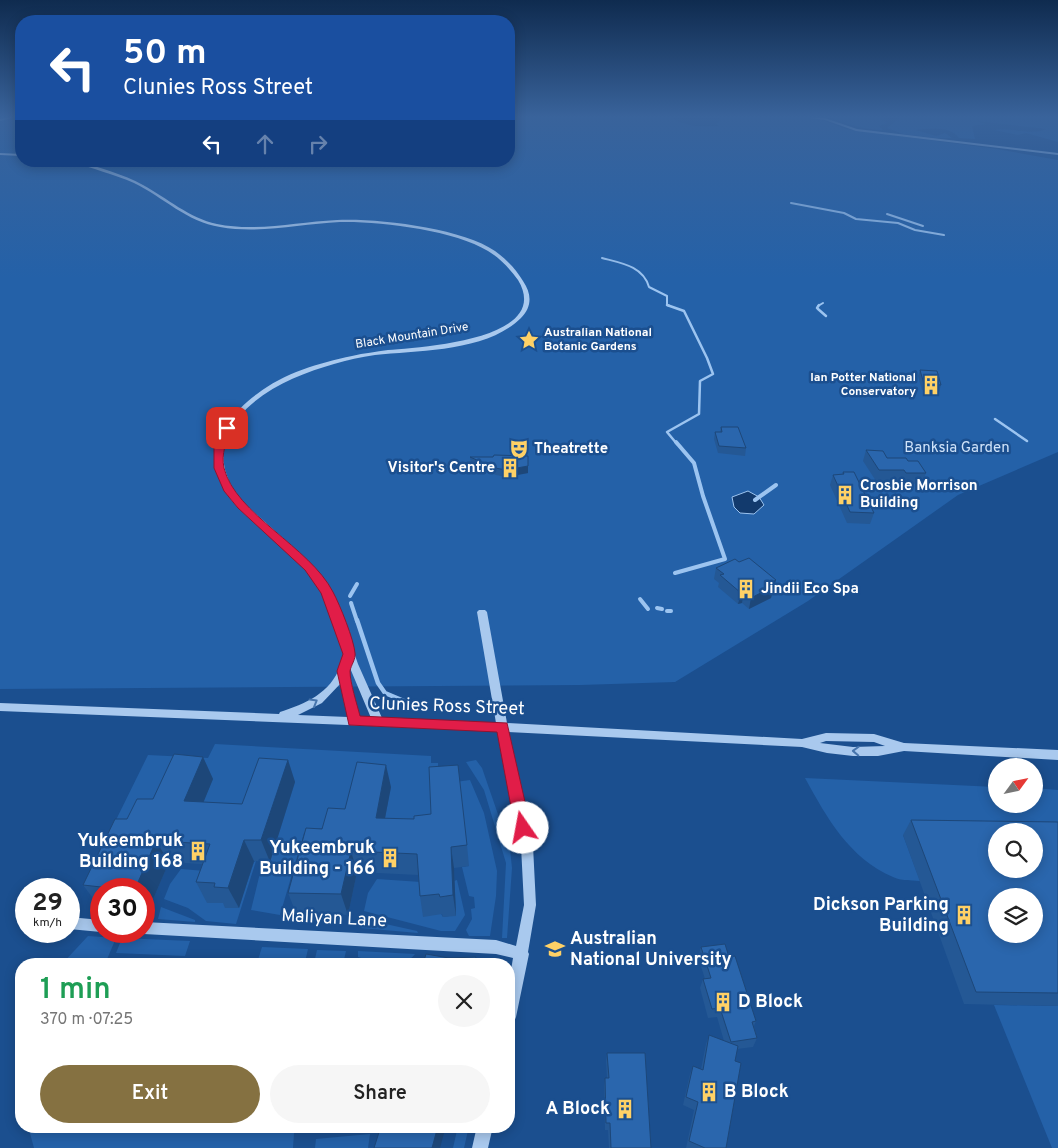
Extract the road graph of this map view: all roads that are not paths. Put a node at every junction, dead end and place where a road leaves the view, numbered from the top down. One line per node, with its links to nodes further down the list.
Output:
1 (100, 171): 3 (street, Black Mountain Drive)
2 (482, 612): 9 (street)
3 (349, 654): 4 (street); 8 (street, Black Mountain Drive)
4 (344, 671): 6 (street, one-way to 4); 7 (street)
5 (0, 707): 6 (street, Clunies Ross Street)
6 (274, 718): 7 (street, Clunies Ross Street)
7 (354, 721): 8 (street, Clunies Ross Street)
8 (378, 722): 9 (street, Clunies Ross Street)
9 (502, 727): 10 (street, Clunies Ross Street); 12 (street)
10 (1058, 755)
11 (155, 929): 12 (street, Maliyan Lane)
12 (522, 954): 13 (street)
13 (515, 988)
14 (483, 1133): 15 (street)
15 (480, 1148)

